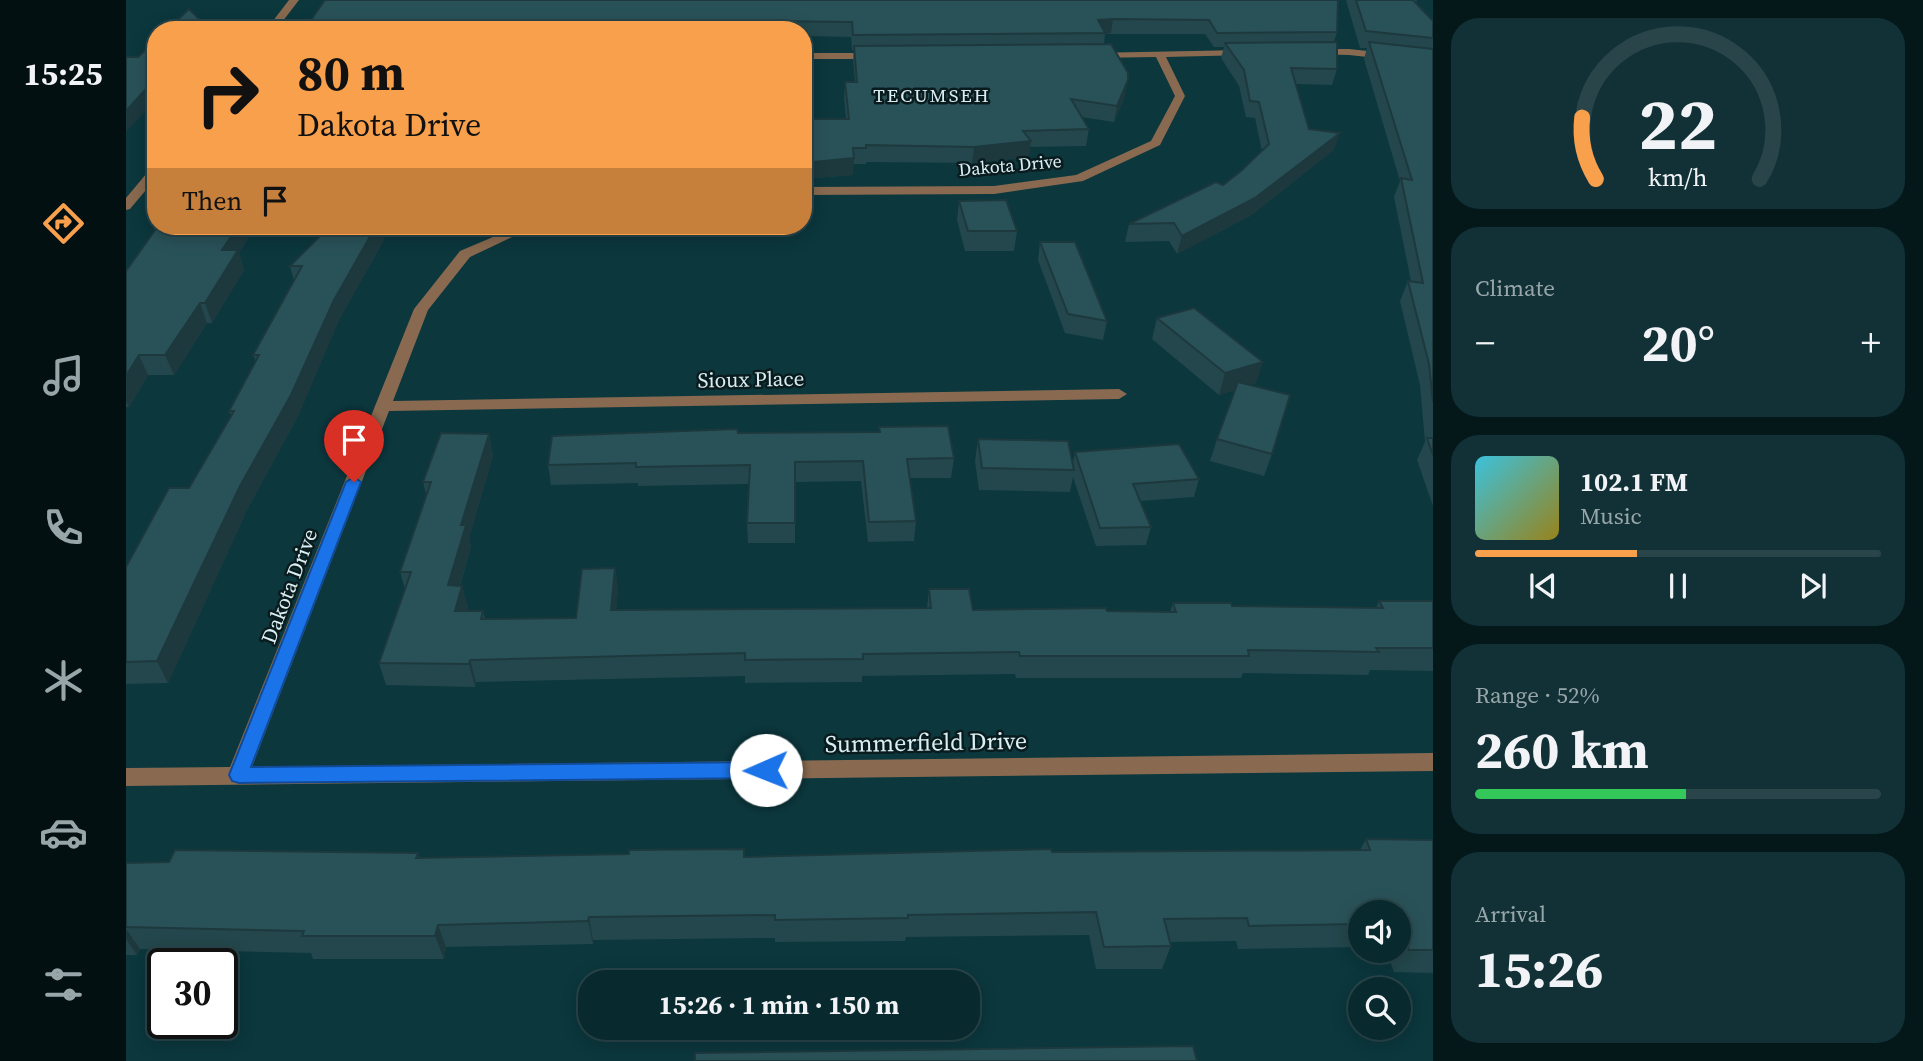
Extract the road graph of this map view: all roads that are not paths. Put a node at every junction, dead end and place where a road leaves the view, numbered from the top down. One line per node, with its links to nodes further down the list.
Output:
1 (294, 0): 2 (street)
2 (278, 21)
3 (1308, 52): 9 (street)
4 (1254, 53): 6 (street)
5 (1077, 55): 6 (street)
6 (1160, 55): 11 (street, Dakota Drive)
7 (812, 56): 8 (street)
8 (886, 56)
9 (1433, 61)
10 (147, 181): 12 (street)
11 (812, 191)
12 (126, 206)
13 (508, 235): 15 (street, Dakota Drive)
14 (1119, 394): 15 (street, Sioux Place)
15 (383, 406): 17 (street, Dakota Drive)
16 (1433, 762): 17 (street, Summerfield Drive)
17 (239, 775): 18 (street, Summerfield Drive)
18 (126, 777)

